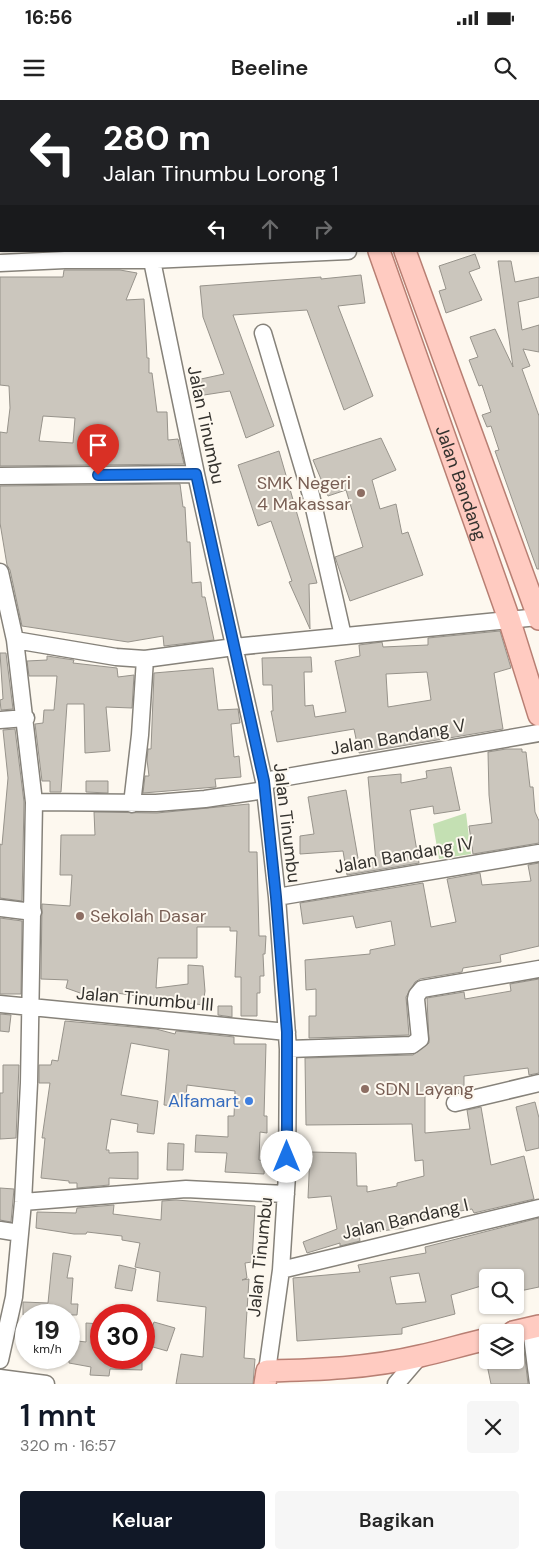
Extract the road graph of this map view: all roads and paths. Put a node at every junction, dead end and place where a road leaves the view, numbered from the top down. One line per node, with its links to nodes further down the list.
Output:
1 (309, 252): 4 (street)
2 (380, 252): 11 (main road, Jalan Bandang)
3 (404, 252): 10 (main road, Jalan Bandang)
4 (151, 256): 5 (street); 7 (street, Jalan Tinumbu)
5 (0, 263)
6 (263, 332): 12 (street)
7 (196, 474): 8 (street); 14 (street, Jalan Tinumbu)
8 (0, 476)
9 (0, 572): 13 (street)
10 (539, 617): 11 (street)
11 (509, 619): 12 (street); 16 (main road, Jalan Bandang)
12 (343, 636): 14 (street)
13 (15, 640): 15 (street); 17 (street)
14 (234, 647): 15 (street); 20 (street, Jalan Tinumbu)
15 (145, 659): 22 (street)
16 (539, 715)
17 (26, 718): 18 (street); 21 (street)
18 (0, 720)
19 (539, 733): 20 (street, Jalan Bandang V)
20 (264, 786): 22 (street, Jalan Bandang V); 24 (street, Jalan Tinumbu)
21 (34, 802): 22 (street, Jalan Bandang V); 26 (street)
22 (132, 804)
23 (539, 853): 24 (street, Jalan Bandang IV)
24 (276, 897): 30 (street, Jalan Tinumbu)
25 (0, 908): 26 (street)
26 (33, 912): 29 (street)
27 (539, 969): 31 (street)
28 (0, 1004): 29 (street, Jalan Tinumbu III)
29 (31, 1009): 30 (street, Jalan Tinumbu III); 35 (street)
30 (287, 1032): 31 (street, Jalan Tinumbu)
31 (288, 1049): 34 (street, Jalan Tinumbu)
32 (539, 1083): 33 (street)
33 (455, 1103)
34 (286, 1194): 35 (street); 39 (street, Jalan Tinumbu)
35 (23, 1202): 38 (street)
36 (539, 1208): 39 (street, Jalan Bandang I)
37 (0, 1230): 38 (street)
38 (20, 1233): 43 (street)
39 (280, 1270): 44 (street, Jalan Tinumbu)
40 (528, 1329): 48 (street)
41 (479, 1341): 42 (main road)
42 (420, 1357): 44 (main road); 47 (street)
43 (0, 1360)
44 (266, 1377)
45 (0, 1378): 46 (street)
46 (46, 1384)
47 (396, 1384)
48 (538, 1384)

